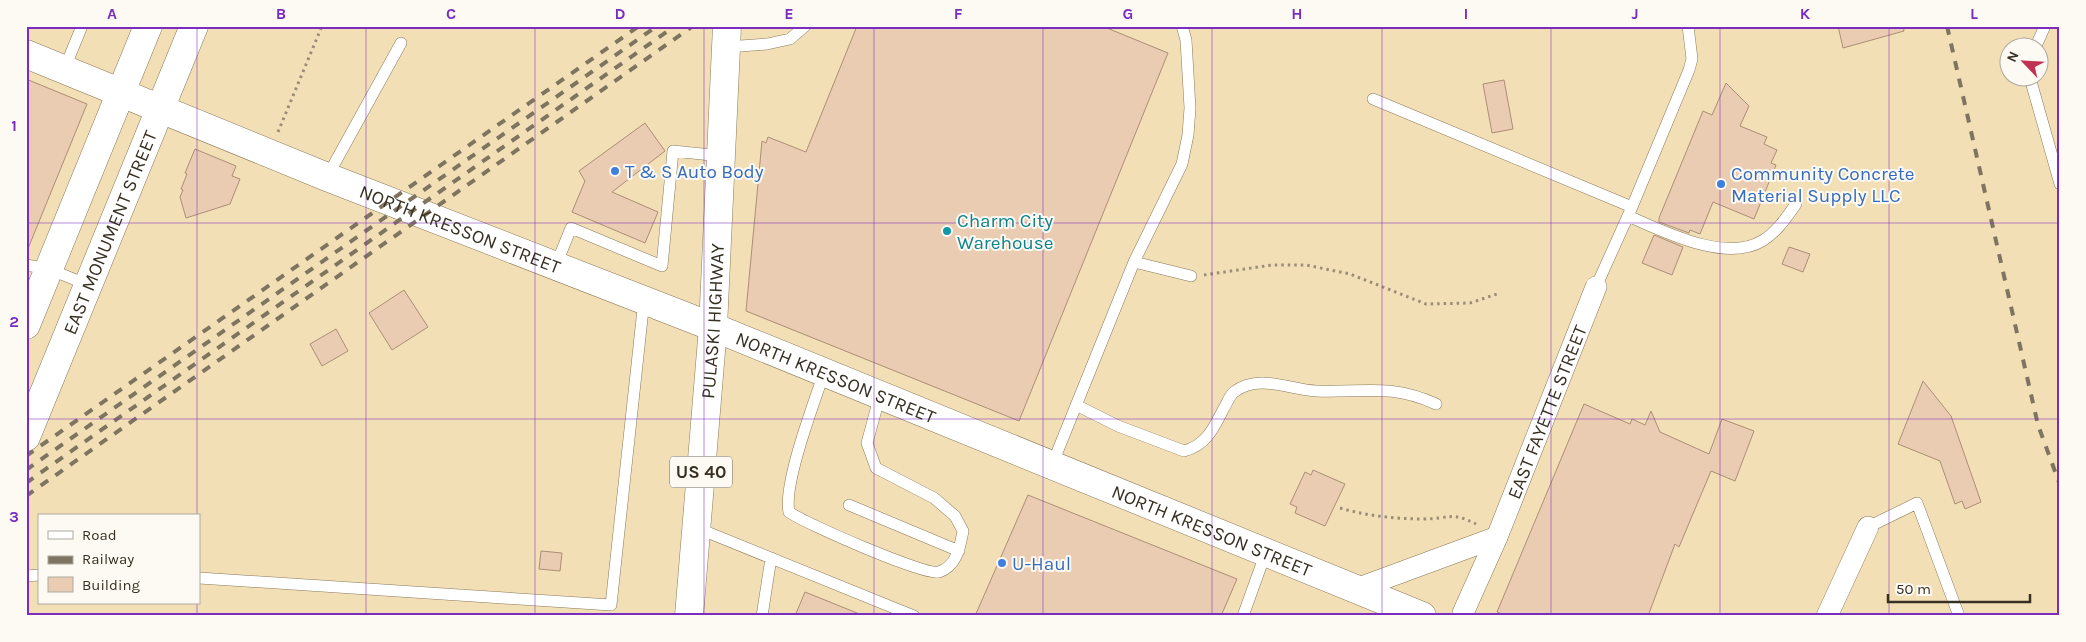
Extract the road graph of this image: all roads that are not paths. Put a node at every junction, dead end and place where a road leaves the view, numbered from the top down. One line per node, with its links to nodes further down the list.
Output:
1 (82, 26): 12 (lane)
2 (148, 26): 14 (street)
3 (194, 26): 16 (street, EAST MONUMENT STREET)
4 (806, 26): 8 (lane)
5 (1182, 26): 22 (lane)
6 (1688, 26): 21 (lane)
7 (2046, 26): 9 (lane)
8 (727, 36): 17 (street, PULASKI HIGHWAY / US 40)
9 (2040, 38)
10 (401, 43): 18 (lane)
11 (26, 54): 12 (street, NORTH KRESSON STREET)
12 (64, 70): 14 (street, NORTH KRESSON STREET)
13 (2033, 88): 19 (lane)
14 (121, 93): 16 (street, NORTH KRESSON STREET); 24 (street)
15 (1373, 99): 21 (lane)
16 (160, 109): 18 (street, NORTH KRESSON STREET); 26 (street, EAST MONUMENT STREET)
17 (721, 156): 23 (lane); 30 (street, PULASKI HIGHWAY / US 40)
18 (327, 177): 23 (street, NORTH KRESSON STREET)
19 (2060, 184)
20 (1796, 204): 21 (lane)
21 (1630, 212): 27 (lane)
22 (1134, 262): 25 (lane); 34 (lane)
23 (556, 265): 28 (street, NORTH KRESSON STREET)
24 (38, 267): 26 (lane); 29 (street)
25 (1190, 276)
26 (88, 285): 35 (street, EAST MONUMENT STREET)
27 (1596, 287): 40 (street, EAST FAYETTE STREET)
28 (644, 300): 30 (street, NORTH KRESSON STREET); 44 (lane)
29 (26, 325)
30 (713, 328): 31 (street, NORTH KRESSON STREET); 39 (street, PULASKI HIGHWAY / US 40)
31 (824, 373): 32 (street, NORTH KRESSON STREET); 41 (lane)
32 (880, 395): 36 (street, NORTH KRESSON STREET); 41 (lane)
33 (1436, 404): 34 (lane)
34 (1076, 405): 36 (lane)
35 (26, 437)
36 (1052, 465): 42 (street, NORTH KRESSON STREET)
37 (849, 505): 41 (lane)
38 (1868, 527): 52 (street); 53 (lane)
39 (697, 528): 43 (lane); 46 (street, PULASKI HIGHWAY / US 40)
40 (1496, 536): 45 (street); 51 (street, EAST FAYETTE STREET)
41 (959, 551)
42 (1266, 552): 45 (street, NORTH KRESSON STREET); 49 (lane)
43 (771, 558): 47 (lane); 48 (lane)
44 (200, 578)
45 (1356, 589): 50 (street, NORTH KRESSON STREET)
46 (690, 616)
47 (762, 616)
48 (914, 616)
49 (1243, 616)
50 (1422, 616)
51 (1464, 616)
52 (1827, 616)
53 (1959, 616)

